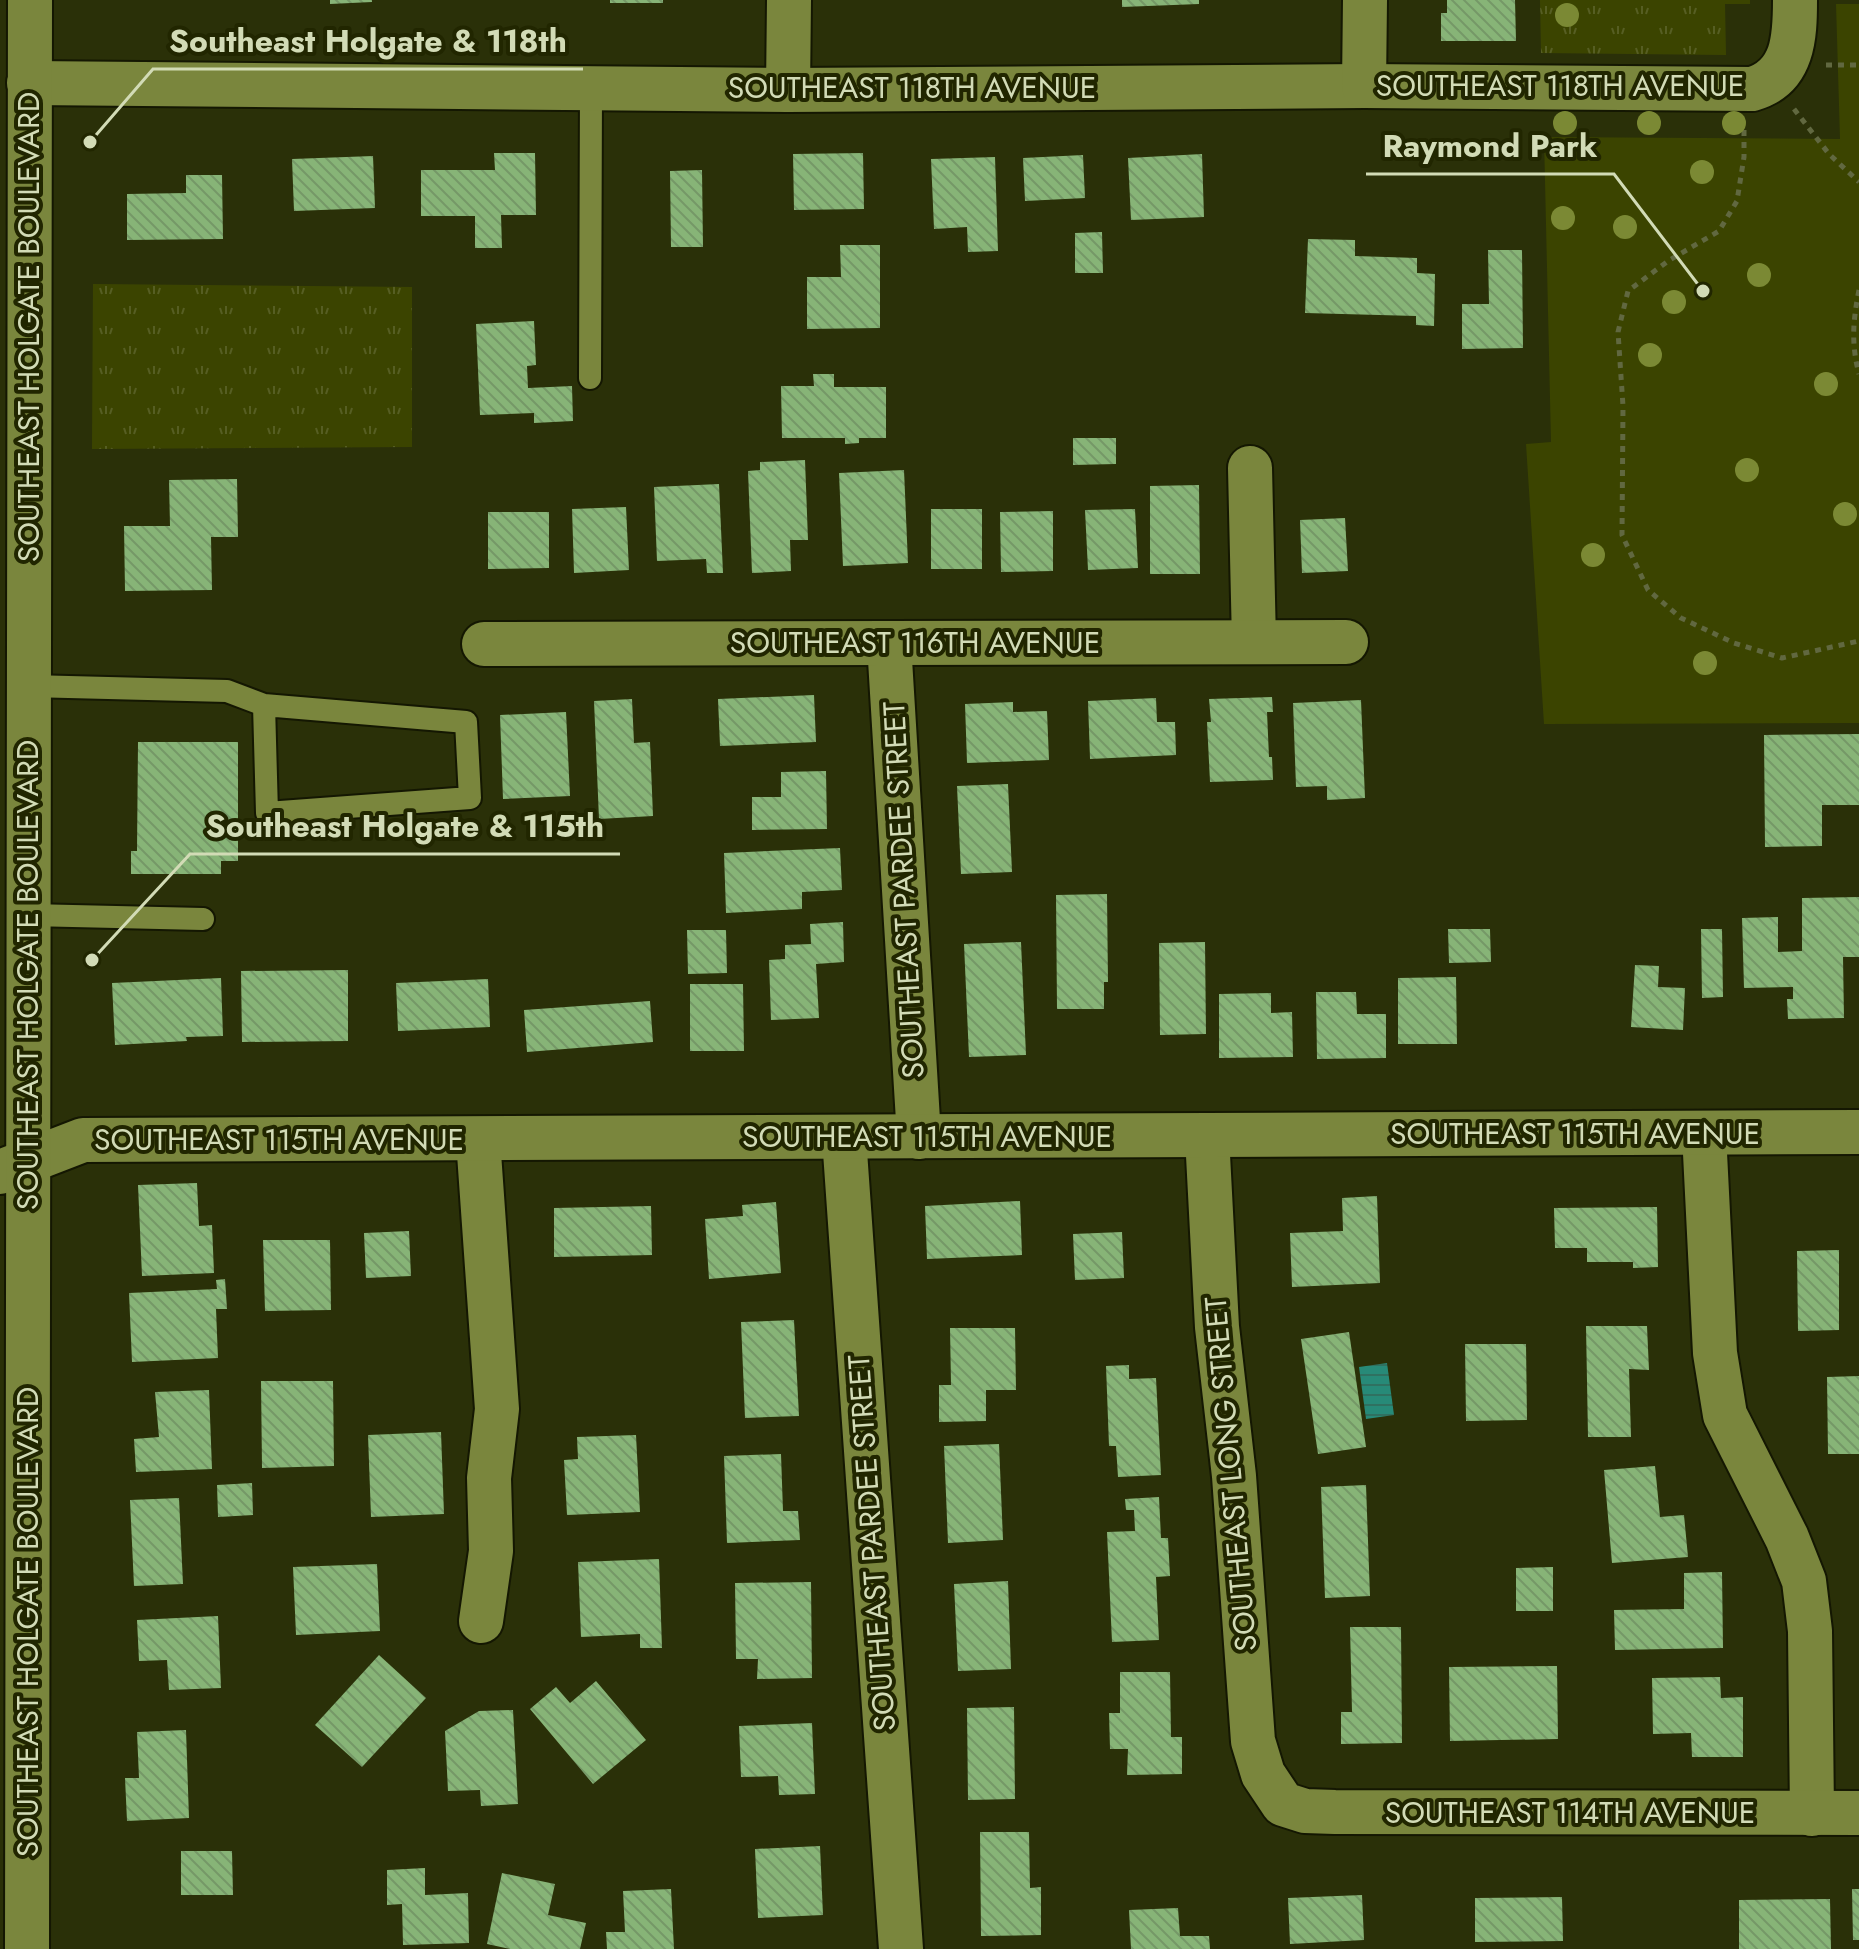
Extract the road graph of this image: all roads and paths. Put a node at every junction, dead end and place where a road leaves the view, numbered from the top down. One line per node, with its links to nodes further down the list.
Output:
1 (30, 0): 6 (street, SOUTHEAST HOLGATE BOULEVARD)
2 (789, 0): 9 (street)
3 (1365, 0): 7 (street)
4 (1795, 0): 5 (street)
5 (1767, 77): 7 (street, SOUTHEAST 118TH AVENUE); 10 (path); 16 (path)
6 (29, 83): 8 (street, SOUTHEAST 118TH AVENUE); 11 (street, SOUTHEAST HOLGATE BOULEVARD)
7 (1364, 86): 9 (street, SOUTHEAST 118TH AVENUE)
8 (591, 88): 9 (street, SOUTHEAST 118TH AVENUE); 14 (lane)
9 (788, 90)
10 (1859, 182)
11 (14, 273): 21 (street, SOUTHEAST HOLGATE BOULEVARD)
12 (1859, 290): 13 (path)
13 (1859, 374)
14 (590, 378)
15 (1250, 468): 17 (street)
16 (1859, 641)
17 (1254, 642): 18 (street, SOUTHEAST 116TH AVENUE); 19 (street, SOUTHEAST 116TH AVENUE)
18 (1346, 642)
19 (889, 643): 20 (street, SOUTHEAST 116TH AVENUE); 29 (street, SOUTHEAST PARDEE STREET)
20 (484, 644)
21 (19, 694): 22 (lane); 23 (street, SOUTHEAST HOLGATE BOULEVARD)
22 (264, 705): 22 (lane)
23 (29, 915): 24 (lane); 31 (street, SOUTHEAST HOLGATE BOULEVARD)
24 (203, 919)
25 (1859, 1132): 26 (street, SOUTHEAST 115TH AVENUE)
26 (1704, 1133): 27 (street, SOUTHEAST 115TH AVENUE); 36 (street)
27 (1207, 1136): 29 (street, SOUTHEAST 115TH AVENUE); 34 (street, SOUTHEAST LONG STREET)
28 (844, 1137): 29 (street, SOUTHEAST 115TH AVENUE); 30 (street, SOUTHEAST 115TH AVENUE); 38 (street, SOUTHEAST PARDEE STREET)
29 (919, 1137)
30 (478, 1139): 31 (street, SOUTHEAST 115TH AVENUE); 32 (street)
31 (14, 1166): 33 (street, SOUTHEAST HOLGATE BOULEVARD)
32 (481, 1621)
33 (14, 1668): 37 (street, SOUTHEAST HOLGATE BOULEVARD)
34 (1283, 1804): 36 (street, SOUTHEAST 114TH AVENUE)
35 (1859, 1813): 36 (street, SOUTHEAST 114TH AVENUE)
36 (1812, 1814)
37 (27, 1949)
38 (901, 1949)

